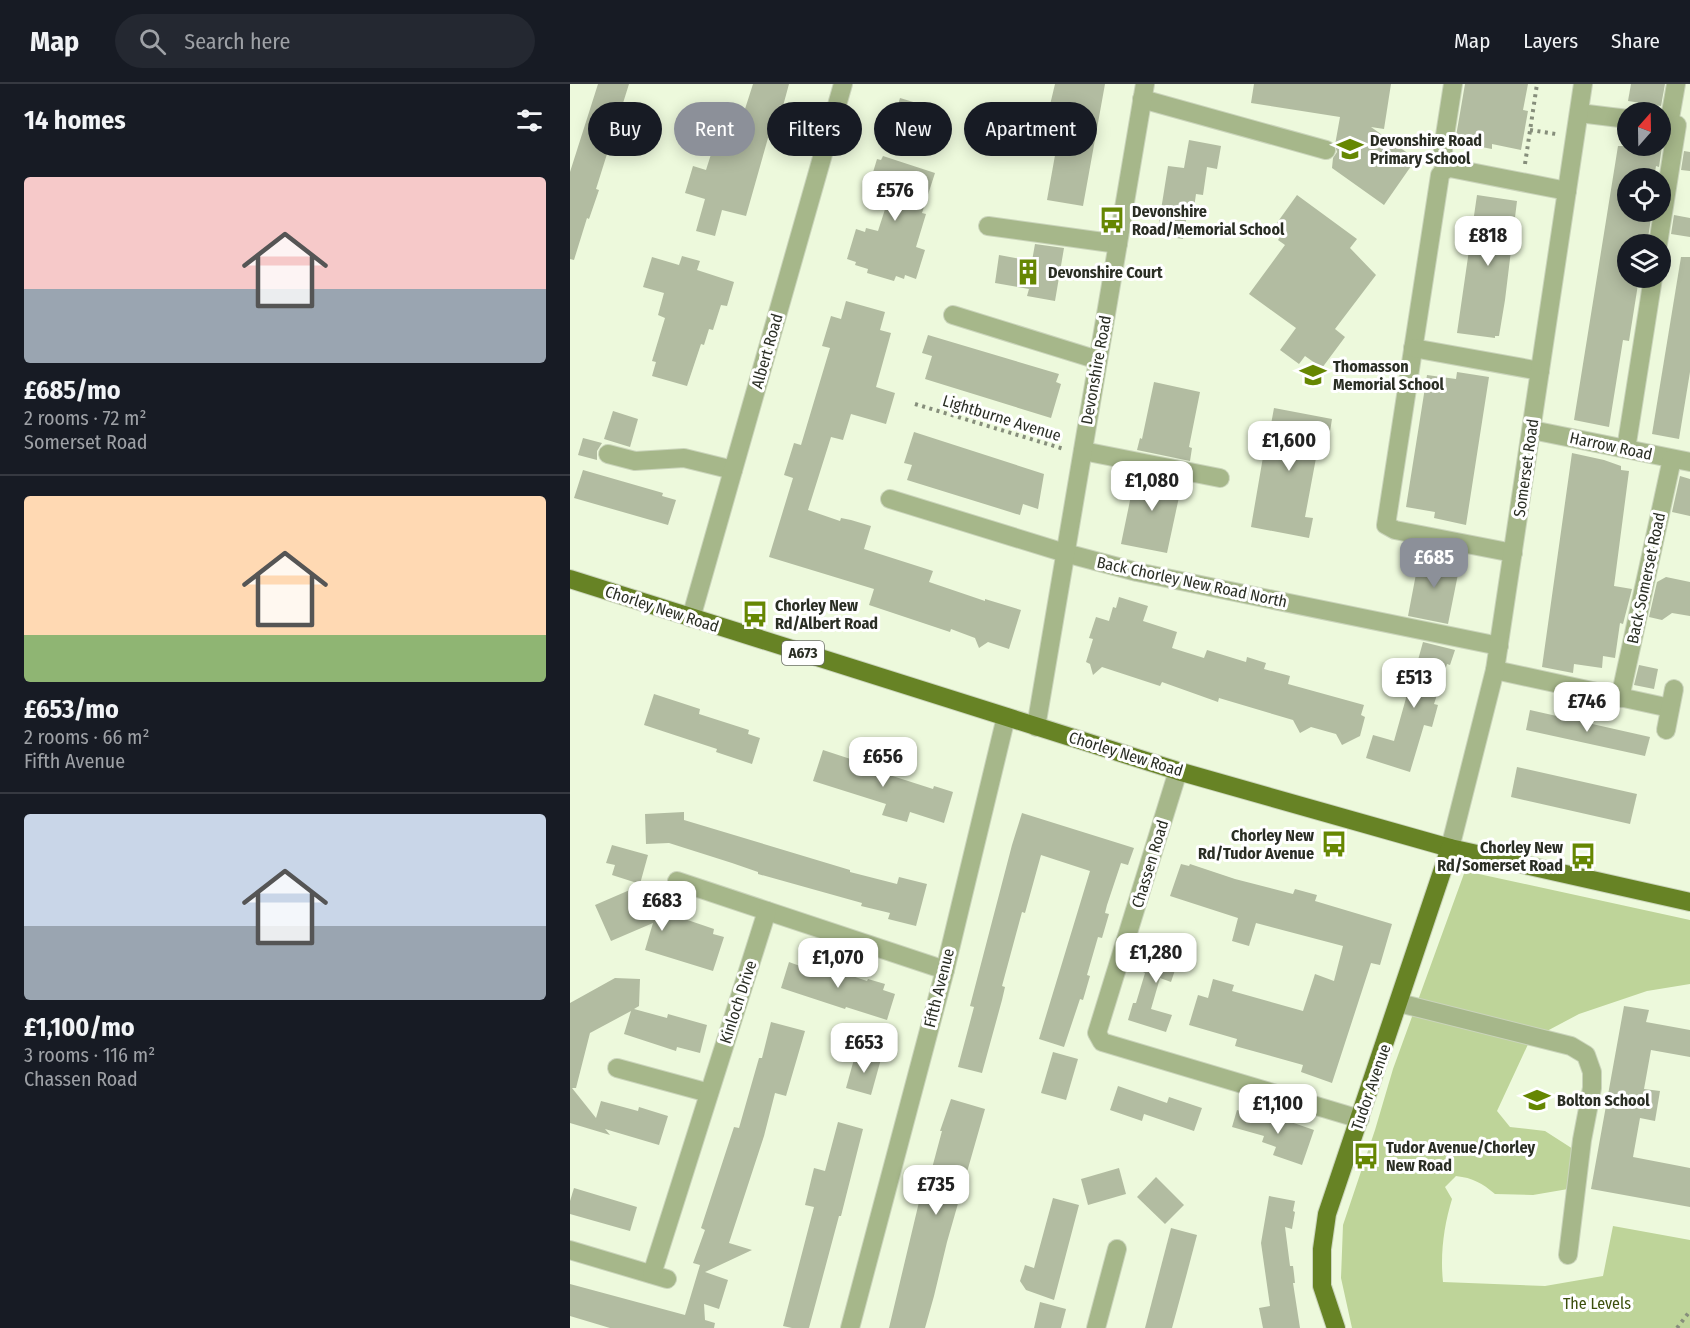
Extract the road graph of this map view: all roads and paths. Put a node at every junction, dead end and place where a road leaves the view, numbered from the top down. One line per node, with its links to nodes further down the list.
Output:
1 (843, 84): 30 (street, Albert Road)
2 (1453, 84): 13 (street)
3 (1537, 84): 10 (path)
4 (1583, 84): 7 (street, Somerset Road)
5 (1676, 84): 9 (street)
6 (1143, 92): 12 (street); 18 (street, Devonshire Road)
7 (1579, 113): 8 (street); 11 (street, Somerset Road)
8 (1617, 118)
9 (1674, 125): 17 (street)
10 (1530, 130): 11 (path); 14 (path)
11 (1575, 137): 15 (street, Somerset Road)
12 (1326, 150)
13 (1444, 170): 14 (street); 21 (street)
14 (1522, 182): 15 (street)
15 (1567, 191): 23 (street, Somerset Road)
16 (988, 226): 18 (street)
17 (1659, 234)
18 (1118, 244): 22 (street, Devonshire Road)
19 (1651, 288): 26 (street)
20 (954, 315): 22 (street)
21 (1413, 348): 23 (street); 34 (street)
22 (1098, 360): 27 (street, Devonshire Road)
23 (1540, 371): 25 (street, Somerset Road)
24 (915, 404): 27 (path, Lightburne Avenue)
25 (1532, 430): 26 (street, Harrow Road); 34 (street, Somerset Road)
26 (1626, 449): 29 (street, Harrow Road)
27 (1083, 453): 31 (street); 33 (street, Devonshire Road)
28 (608, 454): 30 (street)
29 (1681, 461): 40 (street, Back Somerset Road)
30 (733, 470): 36 (street, Albert Road)
31 (1220, 478)
32 (890, 499): 33 (street, Back Chorley New Road North)
33 (1065, 553): 37 (street, Back Chorley New Road North); 43 (street, Devonshire Road)
34 (1513, 553): 37 (street, Somerset Road)
35 (571, 581): 36 (main road, Chorley New Road / A673)
36 (691, 618): 42 (main road, Chorley New Road / A673)
37 (1499, 646): 38 (street, Somerset Road)
38 (1495, 670): 40 (street); 46 (street, Somerset Road)
39 (1674, 689): 41 (street)
40 (1620, 698): 41 (street)
41 (1670, 708): 44 (street)
42 (1006, 717): 43 (main road, Chorley New Road / A673); 50 (street, Fifth Avenue)
43 (1036, 727): 45 (main road, Chorley New Road / A673)
44 (1666, 730)
45 (1178, 771): 46 (main road, Chorley New Road / A673); 54 (street, Chassen Road)
46 (1450, 848): 48 (main road, Chorley New Road / A673); 51 (main road, Tudor Avenue)
47 (677, 881): 49 (street)
48 (1690, 902)
49 (767, 911): 50 (street); 53 (street, Kinloch Drive)
50 (945, 969): 59 (street, Fifth Avenue)
51 (1399, 1003): 54 (main road, Tudor Avenue); 57 (street)
52 (617, 1068): 53 (street)
53 (709, 1093): 56 (street, Kinloch Drive)
54 (1360, 1119): 61 (main road, Tudor Avenue)
55 (1117, 1249): 60 (street)
56 (570, 1250)
57 (1568, 1255)
58 (1690, 1311): 62 (path)
59 (850, 1328)
60 (1096, 1328)
61 (1336, 1328)
62 (1677, 1328)

